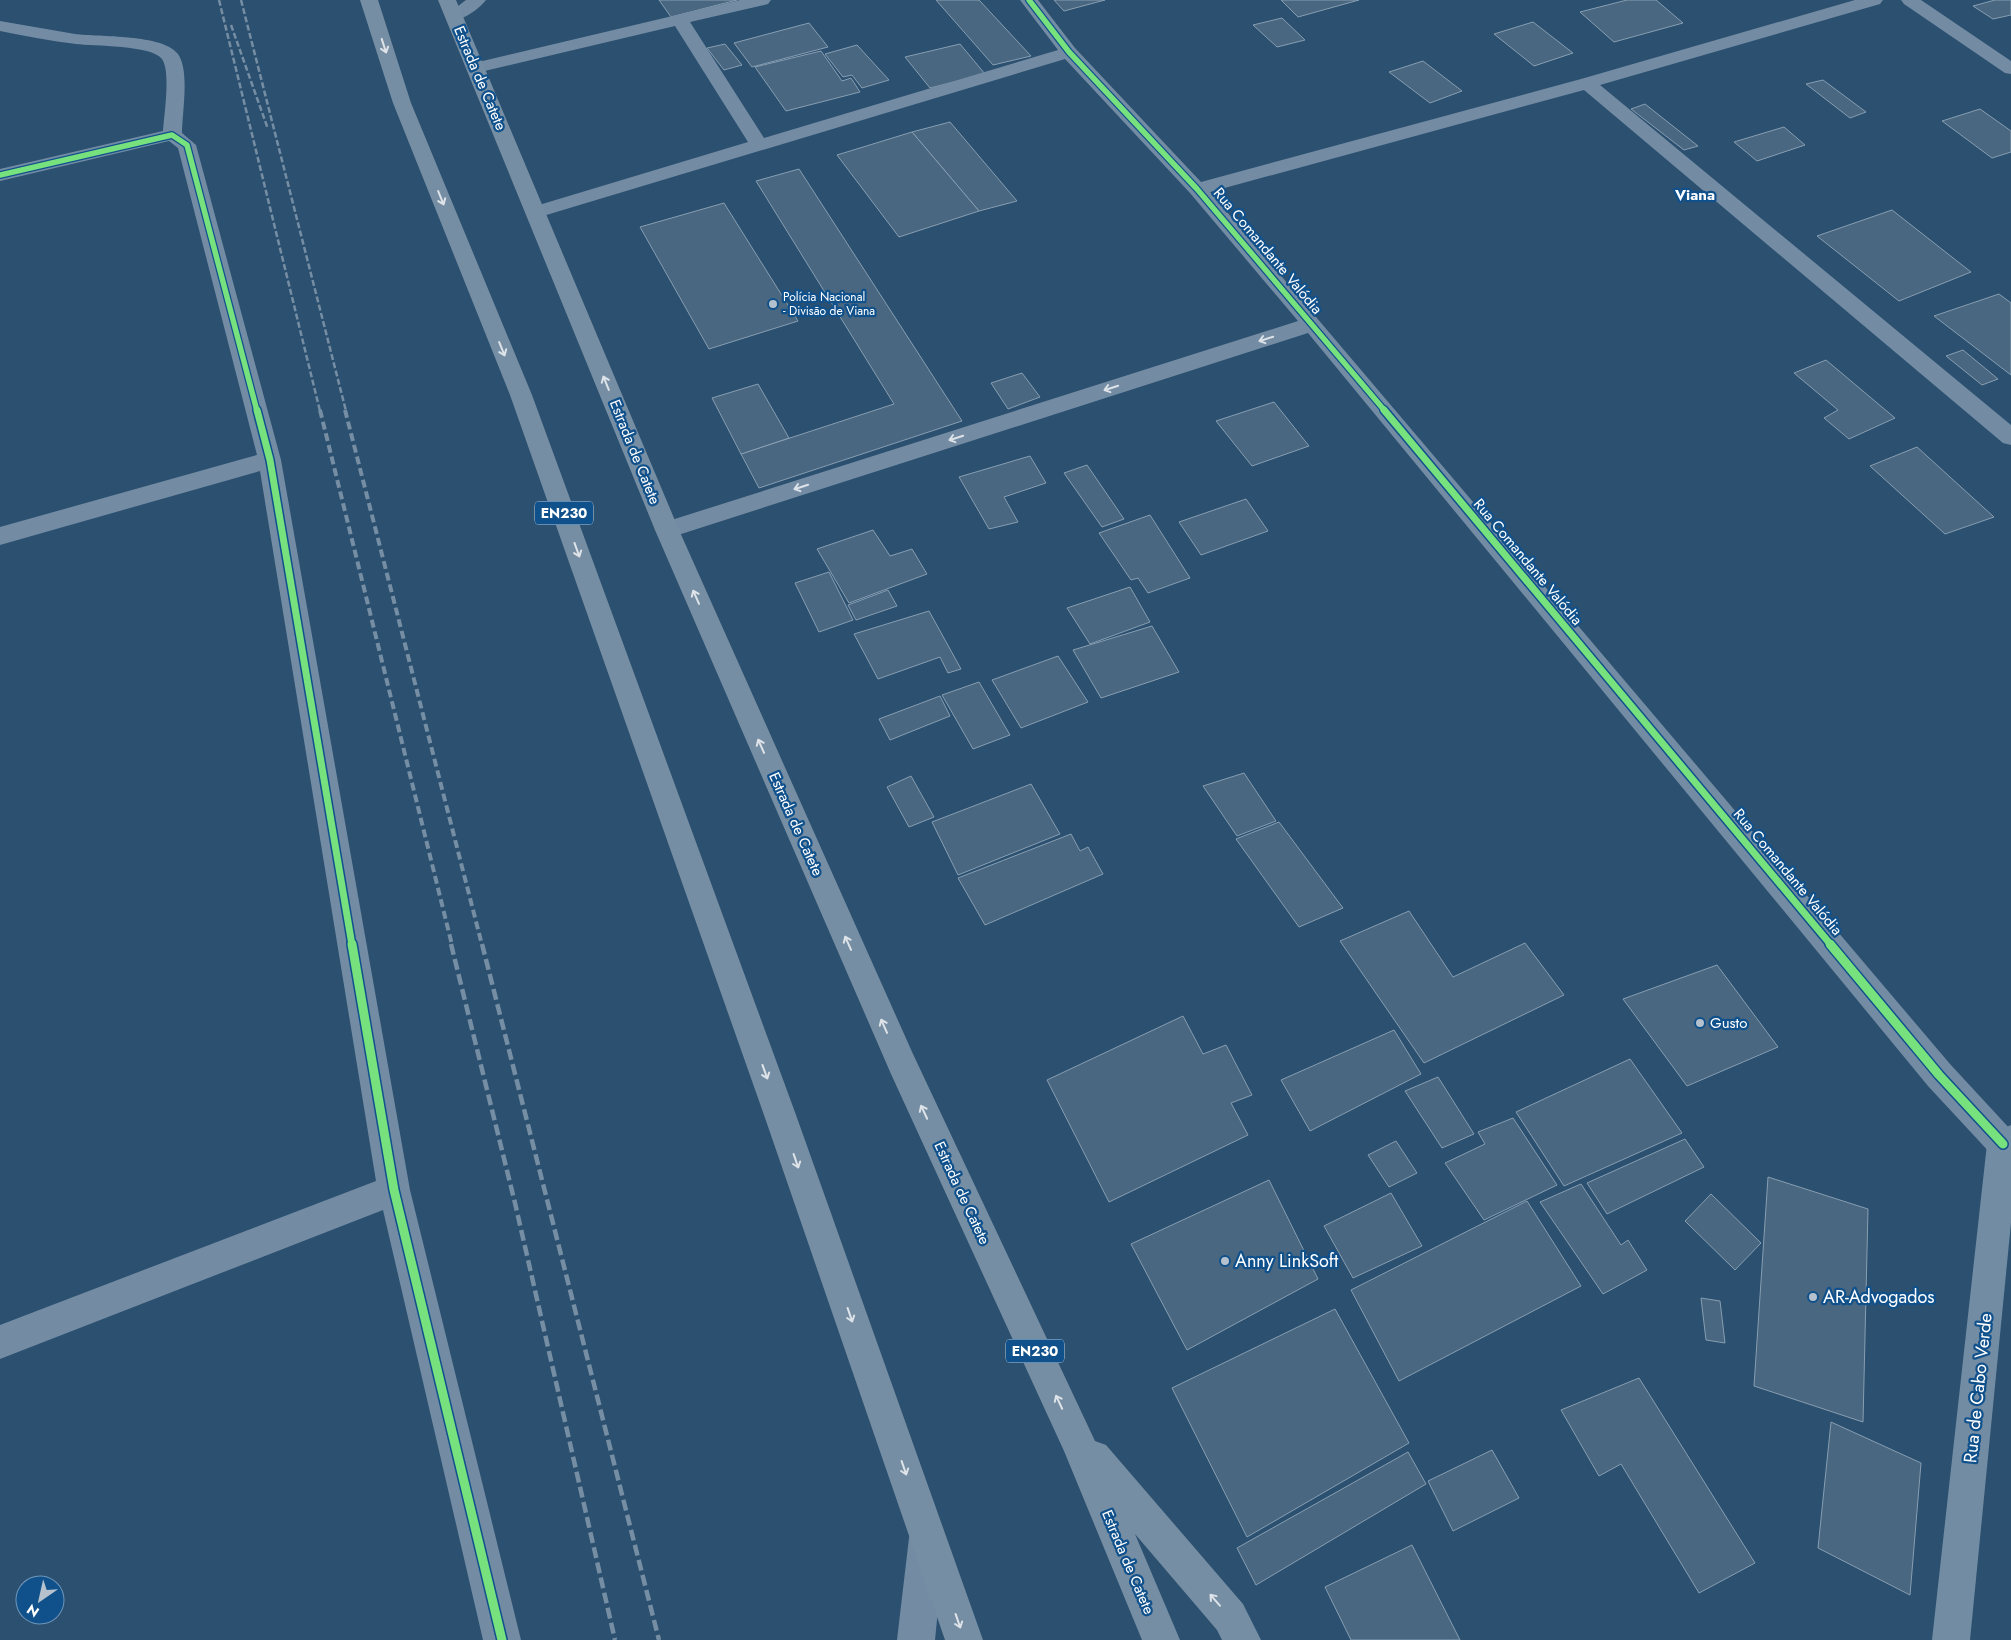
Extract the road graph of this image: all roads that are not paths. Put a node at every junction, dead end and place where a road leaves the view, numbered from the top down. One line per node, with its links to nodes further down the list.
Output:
1 (369, 0): 28 (highway, EN230, one-way to 28)
2 (476, 0): 7 (street)
3 (762, 0): 8 (street)
4 (1029, 0): 10 (street, Rua Comandante Valódia)
5 (1874, 0): 13 (street)
6 (1910, 0): 12 (street)
7 (451, 8): 11 (highway, Estrada de Catete / EN230)
8 (680, 20): 11 (street); 15 (street)
9 (0, 26): 14 (street)
10 (1069, 52): 15 (street); 17 (street, Rua Comandante Valódia)
11 (476, 68): 18 (highway, Estrada de Catete / EN230)
12 (2011, 69)
13 (1588, 83): 17 (street); 20 (street)
14 (172, 136): 16 (street); 21 (street)
15 (759, 145): 18 (street)
16 (0, 175)
17 (1197, 189): 19 (street, Rua Comandante Valódia)
18 (536, 212): 22 (highway, Estrada de Catete / EN230, one-way to 18)
19 (1312, 324): 22 (street, one-way to 22); 24 (street, Rua Comandante Valódia)
20 (2011, 438)
21 (270, 460): 23 (street); 25 (street)
22 (667, 530): 27 (highway, Estrada de Catete / EN230, one-way to 22)
23 (0, 536)
24 (2007, 1142): 34 (main road, Rua de Cabo Verde)
25 (394, 1190): 26 (street); 29 (street)
26 (0, 1342)
27 (1076, 1439): 32 (highway, Estrada de Catete / EN230); 33 (highway, one-way to 27)
28 (927, 1534): 30 (street); 31 (highway, EN230, one-way to 31)
29 (502, 1640)
30 (916, 1640)
31 (964, 1640)
32 (1161, 1640)
33 (1242, 1640)
34 (1951, 1640)

